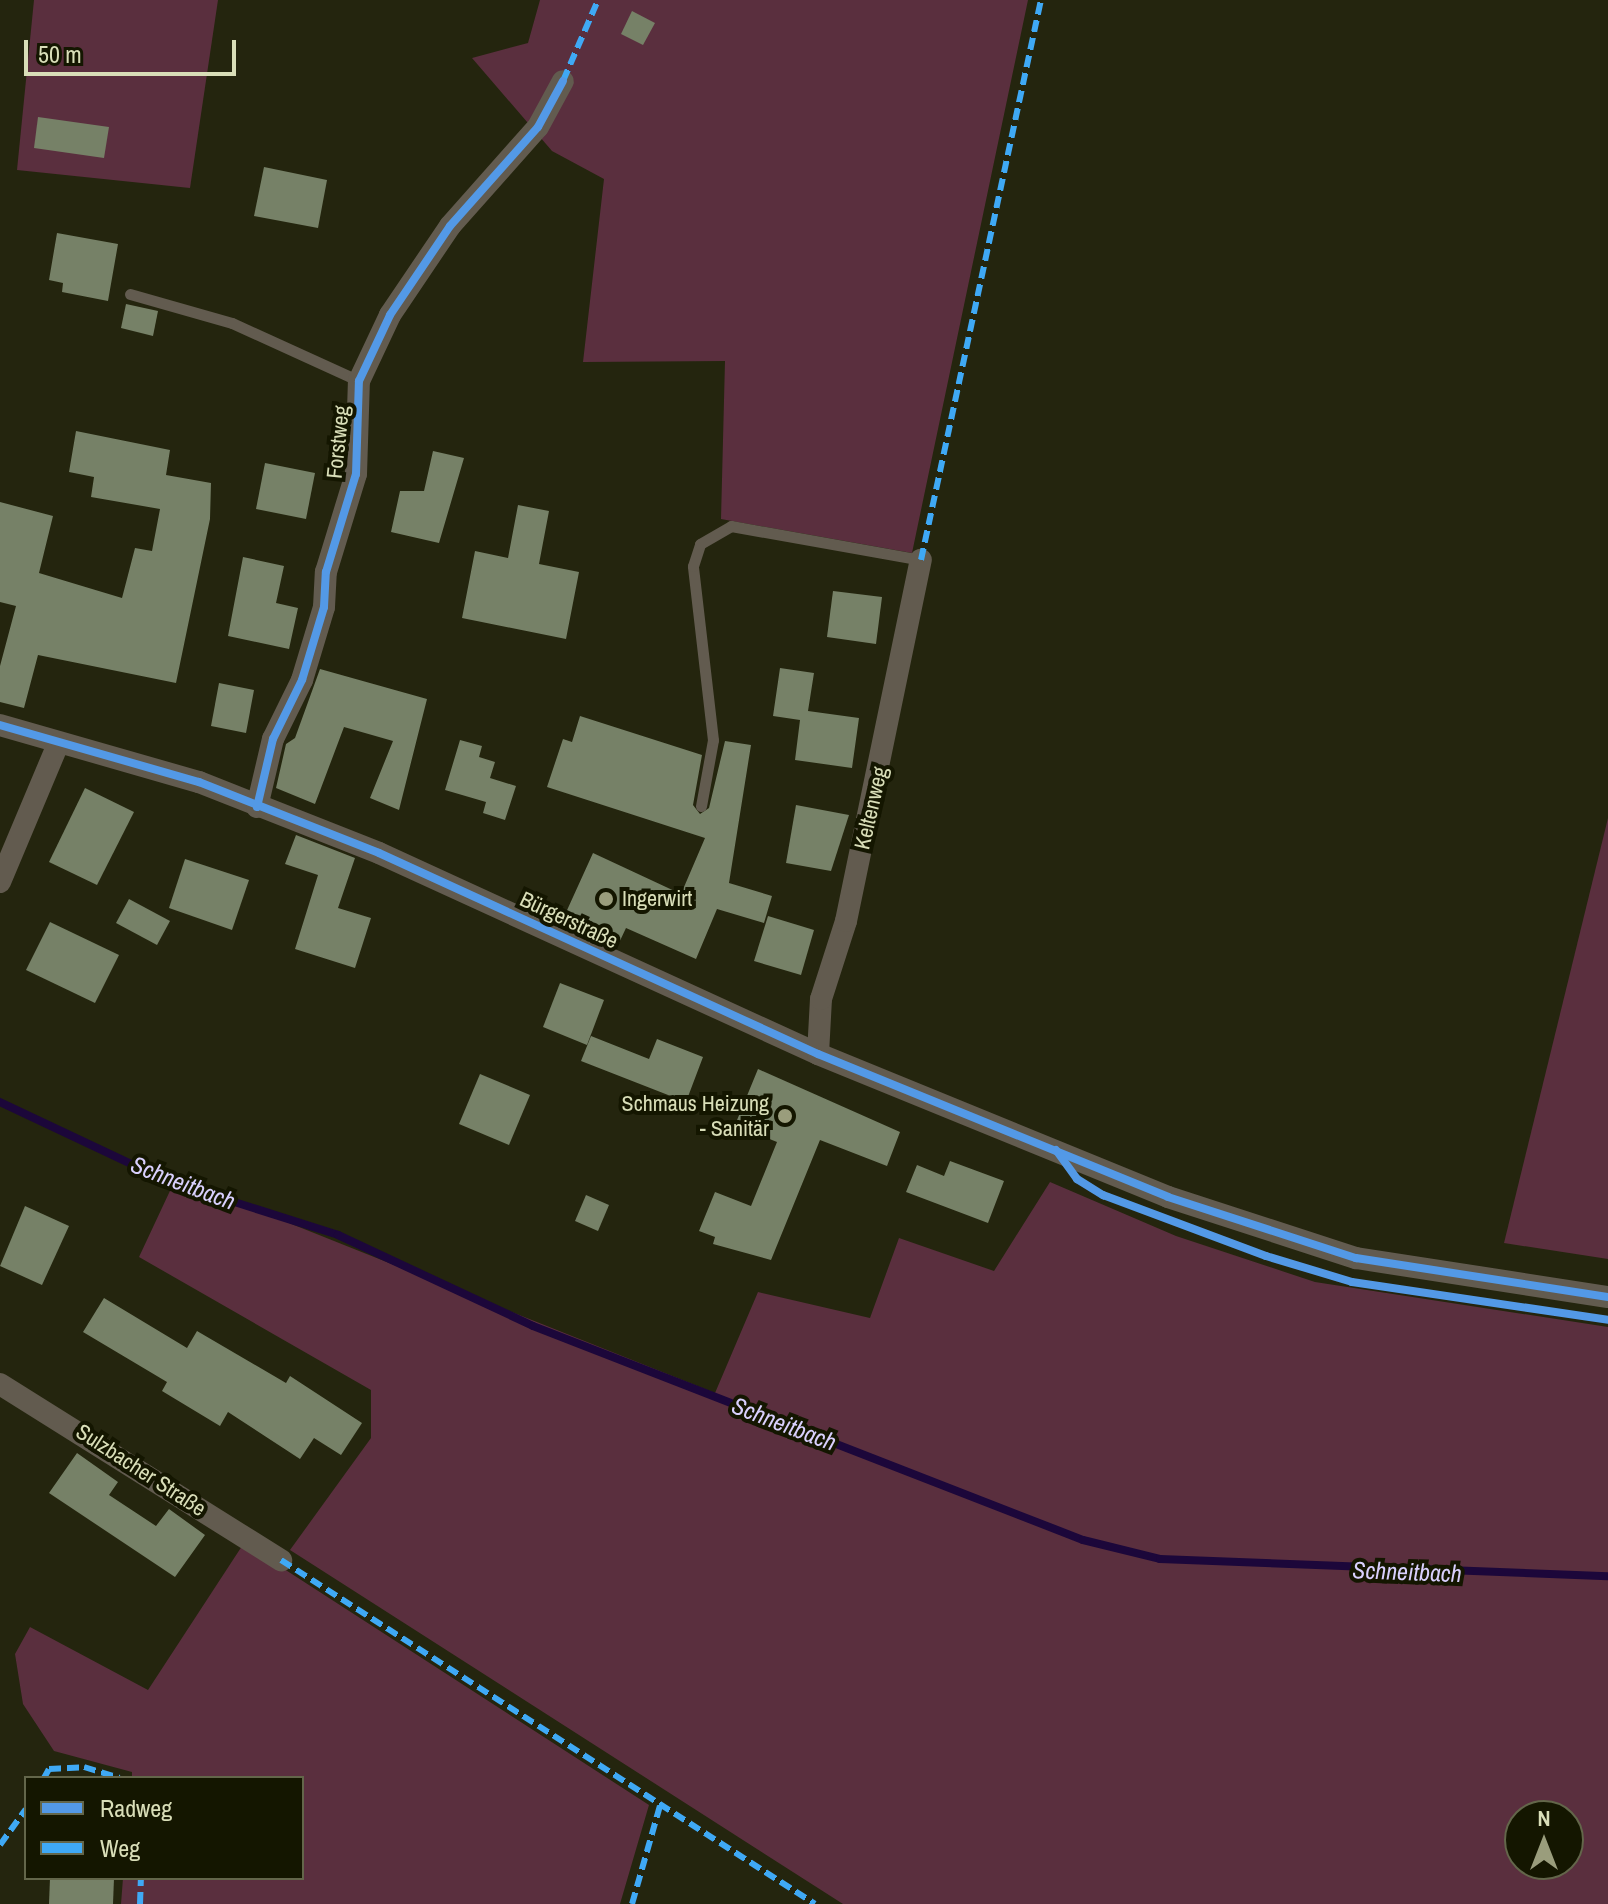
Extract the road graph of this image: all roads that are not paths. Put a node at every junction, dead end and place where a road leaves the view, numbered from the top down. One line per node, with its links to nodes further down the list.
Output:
1 (563, 81): 3 (street, Forstweg)
2 (130, 294): 3 (lane, Forstweg)
3 (359, 381): 8 (street, Forstweg)
4 (921, 560): 7 (lane); 10 (street, Keltenweg)
5 (0, 725): 6 (street, Bürgerstraße)
6 (58, 744): 8 (street, Bürgerstraße); 9 (street)
7 (701, 806)
8 (257, 807): 10 (street, Bürgerstraße)
9 (0, 882)
10 (818, 1054): 11 (street, Bürgerstraße)
11 (1608, 1297)
12 (0, 1384): 13 (street, Sulzbacher Straße)
13 (281, 1560)

